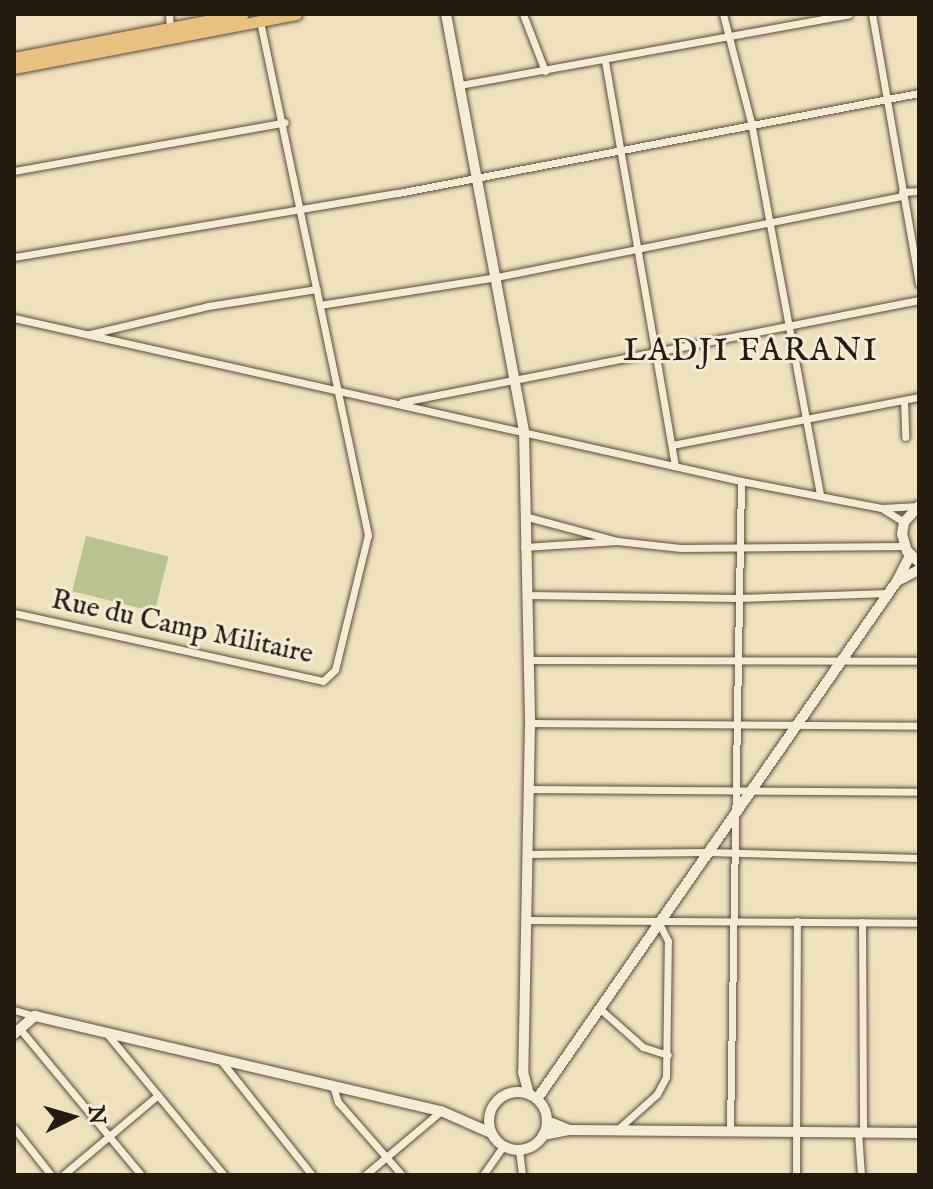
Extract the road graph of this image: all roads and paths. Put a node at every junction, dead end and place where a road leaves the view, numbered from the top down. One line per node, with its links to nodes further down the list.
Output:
1 (169, 14): 10 (street)
2 (243, 14): 10 (main road)
3 (446, 14): 16 (street)
4 (523, 14): 15 (street)
5 (723, 14): 11 (street)
6 (849, 14): 11 (street)
7 (872, 14): 18 (street)
8 (289, 15): 9 (main road)
9 (260, 21): 14 (main road); 19 (street)
10 (170, 28): 12 (main road)
11 (727, 37): 13 (street); 20 (street)
12 (14, 58)
13 (605, 61): 15 (street); 21 (street)
14 (14, 68)
15 (545, 71): 16 (street)
16 (460, 85): 23 (street)
17 (919, 93): 18 (street)
18 (883, 97): 20 (street); 25 (street)
19 (285, 122): 22 (street); 26 (street)
20 (751, 122): 21 (street); 27 (street)
21 (617, 148): 23 (street); 28 (street)
22 (14, 171)
23 (477, 175): 26 (street); 30 (street)
24 (919, 191): 25 (street)
25 (902, 194): 27 (street); 31 (street)
26 (301, 209): 29 (street); 32 (street)
27 (769, 226): 28 (street); 36 (street)
28 (636, 251): 30 (street); 38 (street)
29 (14, 257)
30 (497, 277): 34 (street); 39 (street)
31 (919, 284)
32 (317, 289): 34 (street); 37 (street)
33 (919, 300): 36 (street)
34 (320, 305): 40 (street)
35 (14, 318): 37 (street)
36 (788, 325): 38 (street); 44 (street)
37 (88, 334): 40 (street)
38 (653, 350): 39 (street); 47 (street)
39 (516, 377): 43 (street); 45 (street)
40 (336, 390): 43 (street); 64 (street, Rue du Camp Militaire)
41 (919, 397): 42 (street)
42 (904, 400): 44 (street); 46 (street)
43 (400, 403): 45 (street)
44 (807, 420): 47 (street); 50 (street)
45 (524, 432): 48 (street); 53 (street)
46 (905, 437)
47 (672, 445): 48 (street)
48 (675, 466): 49 (street)
49 (741, 481): 50 (street); 57 (street)
50 (820, 496): 52 (street)
51 (919, 506): 52 (street); 54 (street)
52 (881, 508): 54 (street)
53 (522, 515): 55 (street); 56 (street)
54 (904, 522): 58 (street)
55 (617, 541): 56 (street); 57 (street)
56 (524, 547): 62 (street)
57 (739, 549): 58 (street); 63 (street)
58 (911, 554): 60 (street)
59 (919, 570): 60 (street)
60 (897, 581): 61 (street)
61 (889, 592): 63 (street); 65 (street)
62 (527, 595): 63 (street); 66 (street)
63 (738, 598): 68 (street)
64 (14, 613)
65 (843, 659): 67 (street); 68 (street); 70 (street)
66 (529, 660): 68 (street); 69 (street)
67 (919, 661)
68 (736, 662): 72 (street)
69 (530, 723): 72 (street); 73 (street)
70 (799, 723): 71 (street); 72 (street); 74 (street)
71 (919, 726)
72 (735, 727): 75 (street)
73 (529, 789): 75 (street); 79 (street)
74 (752, 789): 75 (street); 76 (street); 77 (street)
75 (735, 791): 77 (street)
76 (919, 792)
77 (731, 819): 78 (street); 80 (street)
78 (708, 852): 79 (street); 80 (street); 85 (street)
79 (527, 854): 82 (street)
80 (734, 856): 81 (street); 83 (street)
81 (919, 858)
82 (527, 920): 85 (street); 95 (street)
83 (733, 921): 84 (street); 85 (street); 107 (street)
84 (797, 921): 86 (street); 108 (street)
85 (659, 922): 88 (street); 93 (street)
86 (862, 922): 87 (street); 109 (street)
87 (919, 923)
88 (599, 1008): 93 (street); 99 (street)
89 (14, 1010): 90 (street)
90 (35, 1016): 91 (street); 92 (street)
91 (17, 1031): 113 (street)
92 (108, 1035): 94 (street); 98 (street)
93 (668, 1055): 105 (street)
94 (222, 1062): 96 (street); 121 (street)
95 (523, 1072): 97 (street); 99 (street)
96 (333, 1086): 100 (street); 116 (street)
97 (512, 1092): 99 (street); 101 (street)
98 (158, 1095): 113 (street); 120 (street)
99 (533, 1096): 103 (street)
100 (441, 1111): 102 (street); 116 (street)
101 (490, 1114): 102 (street); 110 (street)
102 (474, 1121): 110 (street)
103 (547, 1121): 106 (street); 112 (street)
104 (14, 1128): 117 (street)
105 (618, 1129): 106 (street); 107 (street)
106 (569, 1130): 112 (street)
107 (730, 1130): 108 (street)
108 (796, 1131): 109 (street); 126 (street)
109 (861, 1132): 111 (street); 127 (street)
110 (491, 1133): 114 (street)
111 (919, 1133)
112 (543, 1135): 115 (street)
113 (108, 1136): 118 (street); 119 (street)
114 (503, 1146): 115 (street); 124 (street)
115 (519, 1150): 125 (street)
116 (386, 1156): 122 (street); 123 (street)
117 (51, 1175)
118 (63, 1175)
119 (141, 1175)
120 (224, 1175)
121 (312, 1175)
122 (365, 1175)
123 (402, 1175)
124 (483, 1175)
125 (522, 1175)
126 (796, 1175)
127 (861, 1175)

